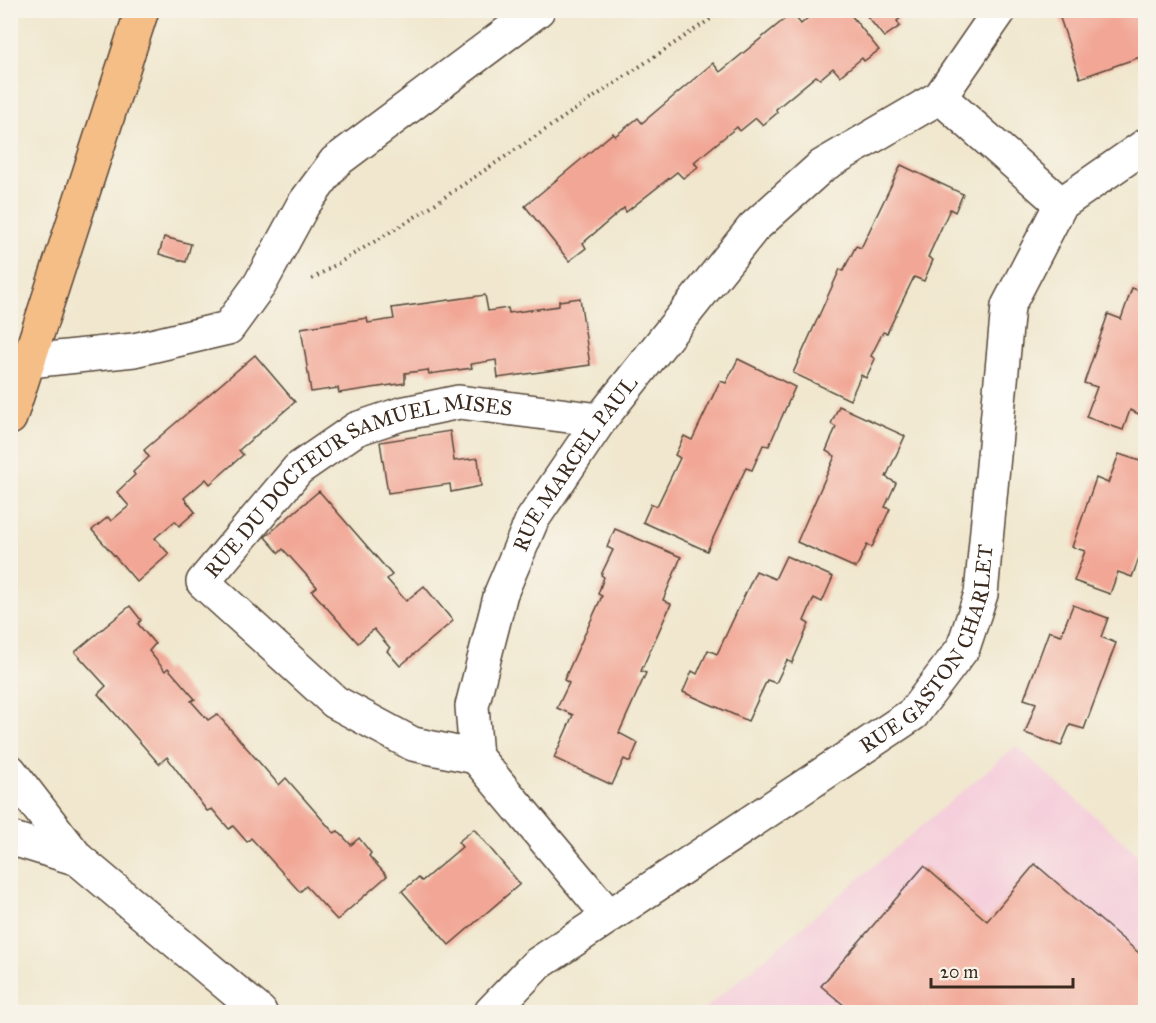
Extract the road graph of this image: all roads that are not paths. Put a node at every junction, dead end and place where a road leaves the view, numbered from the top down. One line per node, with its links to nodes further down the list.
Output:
1 (142, 10): 7 (main road)
2 (538, 10): 7 (street)
3 (1000, 10): 4 (street, RUE MARCEL PAUL)
4 (940, 97): 6 (street); 9 (street, RUE MARCEL PAUL)
5 (1146, 145): 6 (street, RUE GASTON CHARLET)
6 (1061, 204): 14 (street, RUE GASTON CHARLET)
7 (29, 361): 8 (main road)
8 (10, 418)
9 (600, 420): 10 (street, RUE MARCEL PAUL); 10 (street, RUE DU DOCTEUR SAMUEL MISES)
10 (476, 757): 14 (street)
11 (10, 771): 13 (street)
12 (10, 838): 13 (street)
13 (78, 859): 15 (street)
14 (609, 916): 16 (street, RUE GASTON CHARLET)
15 (261, 1012)
16 (492, 1012)

